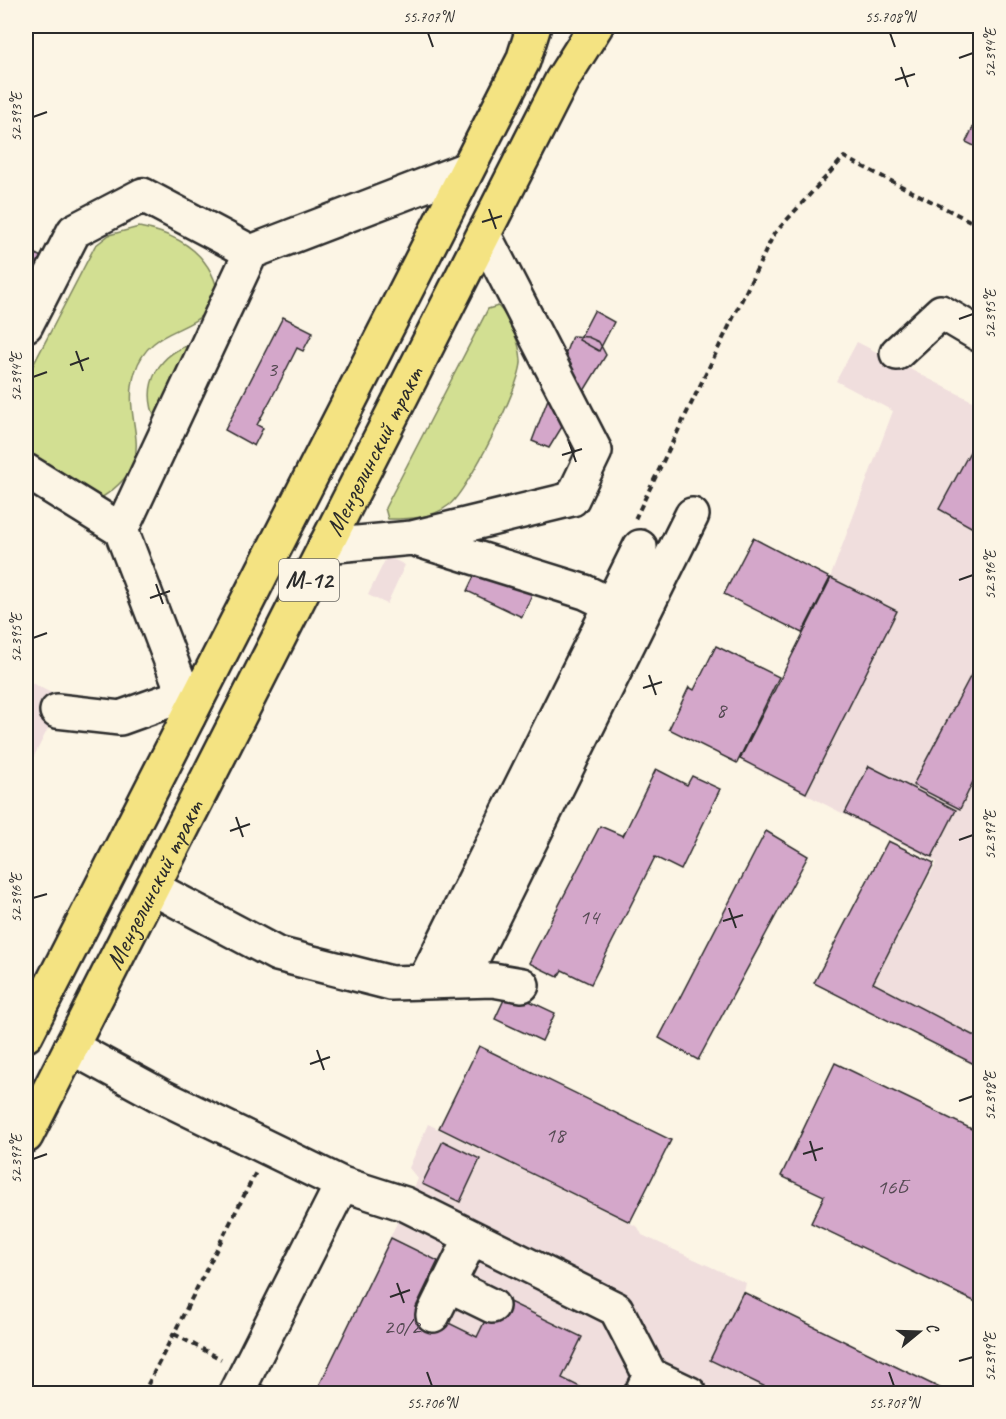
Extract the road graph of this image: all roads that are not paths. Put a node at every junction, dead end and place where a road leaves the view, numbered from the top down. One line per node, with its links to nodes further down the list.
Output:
1 (534, 26): 3 (main road, Мензелинский тракт / М-12)
2 (596, 26): 4 (main road, Мензелинский тракт / М-12)
3 (467, 169): 5 (lane); 17 (main road, Мензелинский тракт / М-12)
4 (484, 235): 13 (lane); 14 (main road, Мензелинский тракт / М-12)
5 (250, 252): 6 (lane); 11 (lane)
6 (26, 325)
7 (981, 335): 8 (lane)
8 (897, 353)
9 (26, 471): 11 (lane)
10 (692, 515): 16 (lane)
11 (120, 530): 17 (lane)
12 (636, 535): 15 (lane)
13 (412, 538): 14 (lane); 15 (lane)
14 (326, 546): 19 (main road, Мензелинский тракт / М-12)
15 (612, 605): 16 (lane); 21 (lane)
16 (640, 620): 20 (lane)
17 (193, 698): 18 (lane); 23 (main road, Мензелинский тракт / М-12)
18 (57, 711)
19 (153, 888): 21 (lane); 24 (main road, Мензелинский тракт / М-12)
20 (461, 981): 21 (lane); 22 (lane)
21 (423, 982)
22 (522, 985)
23 (26, 1035)
24 (71, 1047): 25 (main road, Мензелинский тракт / М-12); 26 (lane)
25 (26, 1136)
26 (342, 1184): 27 (lane); 31 (lane)
27 (471, 1238): 28 (lane); 32 (lane)
28 (447, 1284): 29 (lane); 30 (lane)
29 (492, 1306)
30 (433, 1315)
31 (241, 1383)
32 (645, 1384): 33 (lane)
33 (690, 1394)

